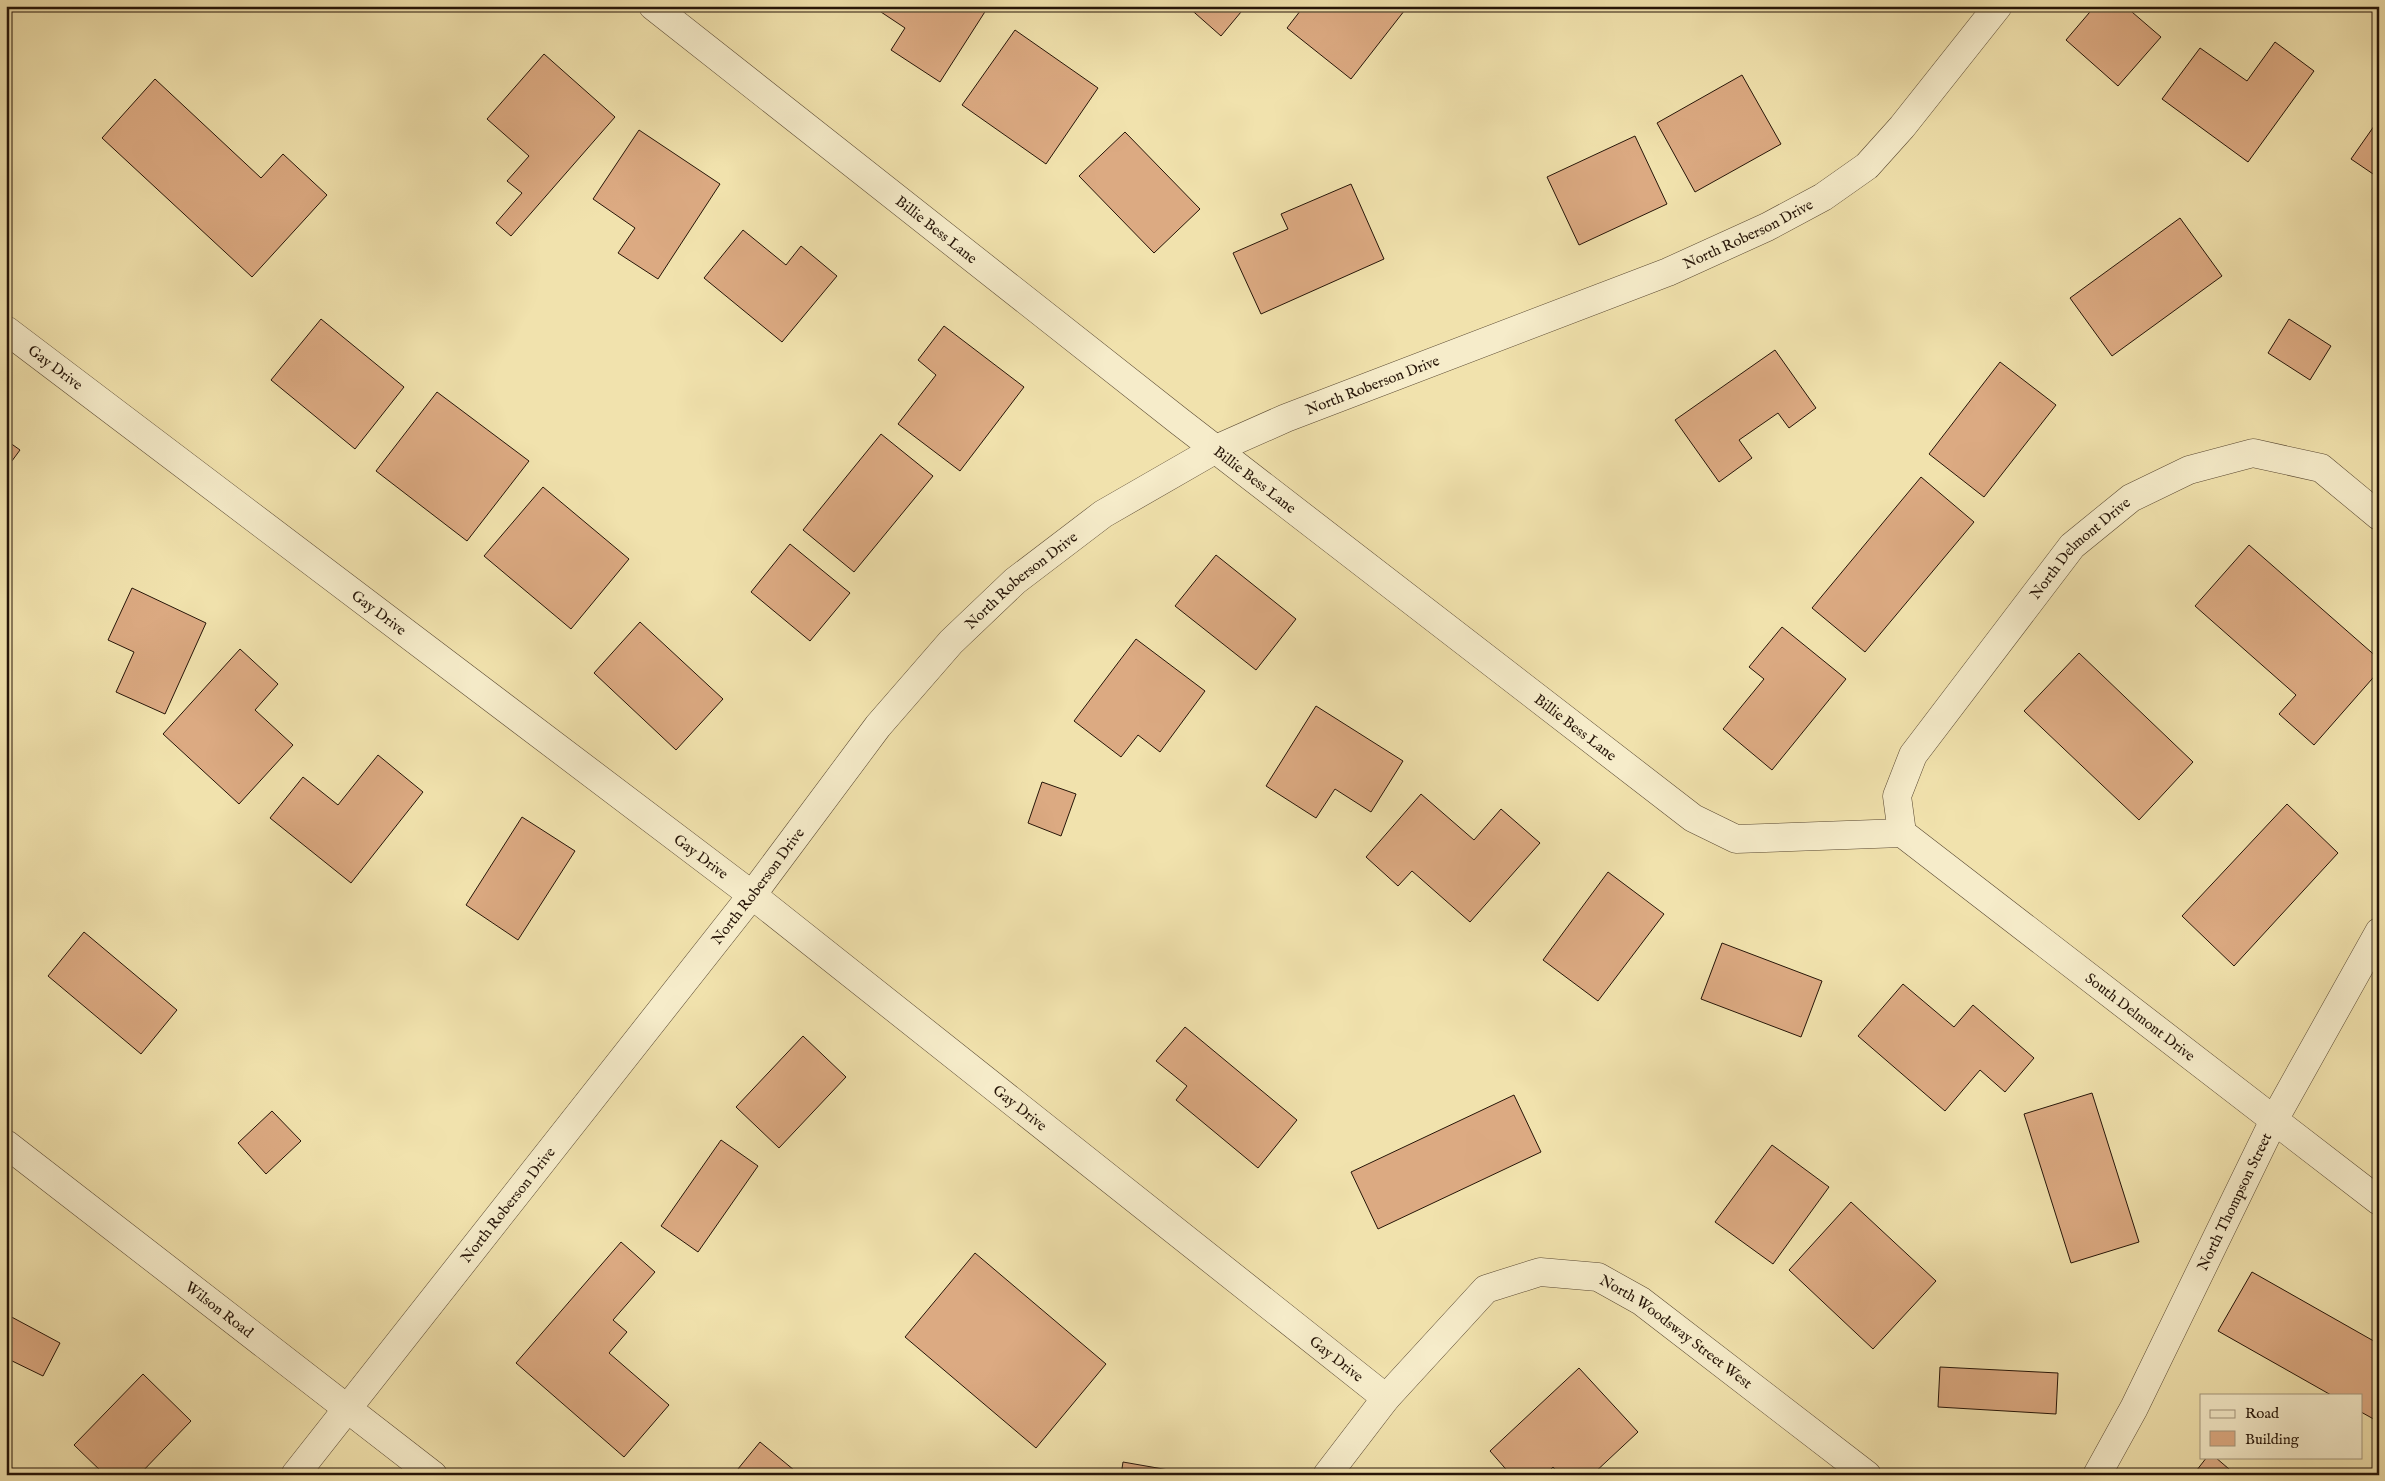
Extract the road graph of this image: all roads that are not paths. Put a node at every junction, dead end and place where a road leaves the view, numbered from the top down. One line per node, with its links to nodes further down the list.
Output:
1 (653, 6): 4 (street, Billie Bess Lane)
2 (1998, 6): 4 (street, North Roberson Drive)
3 (6, 330): 7 (street, Gay Drive)
4 (1216, 449): 6 (street, Billie Bess Lane); 7 (street, North Roberson Drive)
5 (2379, 516): 6 (street, North Delmont Drive)
6 (1902, 834): 9 (street, South Delmont Drive)
7 (752, 895): 12 (street, Gay Drive); 13 (street, North Roberson Drive)
8 (2379, 932): 9 (street, North Thompson Street)
9 (2274, 1120): 11 (street, South Delmont Drive); 18 (street, North Thompson Street)
10 (6, 1144): 13 (street, Wilson Road)
11 (2379, 1201)
12 (1386, 1398): 16 (street, North Woodsway Street West); 17 (street, North Woodsway Street West)
13 (347, 1407): 14 (street, North Roberson Drive); 15 (street, Wilson Road)
14 (295, 1475)
15 (433, 1475)
16 (1327, 1475)
17 (1867, 1475)
18 (2097, 1475)

